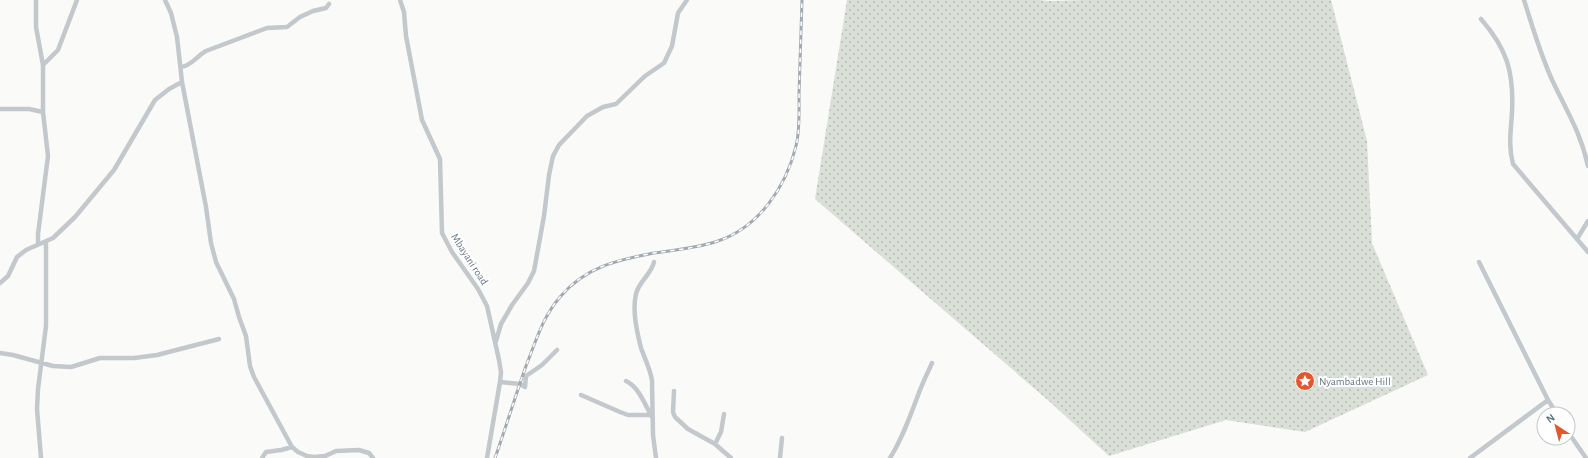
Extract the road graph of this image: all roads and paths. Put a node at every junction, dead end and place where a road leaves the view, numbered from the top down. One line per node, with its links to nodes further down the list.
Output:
1 (36, 0): 9 (street)
2 (77, 0): 9 (street)
3 (164, 0): 10 (street)
4 (400, 0): 24 (street, Mbayani road)
5 (687, 0): 24 (street)
6 (1524, 0): 14 (street)
7 (329, 4): 10 (street)
8 (1481, 19): 16 (street)
9 (43, 65): 13 (street)
10 (181, 67): 11 (street)
11 (182, 82): 17 (street); 40 (street)
12 (0, 108): 13 (street)
13 (43, 112): 18 (street)
14 (1588, 166)
15 (1588, 220): 16 (street)
16 (1578, 239): 19 (street)
17 (46, 242): 18 (street); 28 (street)
18 (38, 244): 22 (street)
19 (1588, 252)
20 (654, 262): 36 (street)
21 (1479, 262): 33 (street)
22 (0, 284)
23 (219, 339): 28 (street)
24 (496, 343): 30 (street, Mbayani road)
25 (557, 350): 30 (street)
26 (0, 353): 28 (street)
27 (932, 363): 49 (street)
28 (42, 364): 42 (street)
29 (626, 381): 36 (street)
30 (500, 382): 45 (street, Mbayani road)
31 (674, 392): 38 (street)
32 (582, 395): 36 (street)
33 (1548, 400): 34 (street); 50 (street)
34 (1552, 406)
35 (724, 414): 38 (street)
36 (652, 417): 46 (street)
37 (782, 438): 48 (street)
38 (715, 444): 47 (street)
39 (1576, 444): 51 (street)
40 (292, 447): 41 (street); 43 (street)
41 (324, 457): 44 (street)
42 (41, 458)
43 (262, 458)
44 (373, 458)
45 (487, 458)
46 (656, 458)
47 (731, 458)
48 (780, 458)
49 (890, 458)
50 (1470, 458)
51 (1586, 458)

